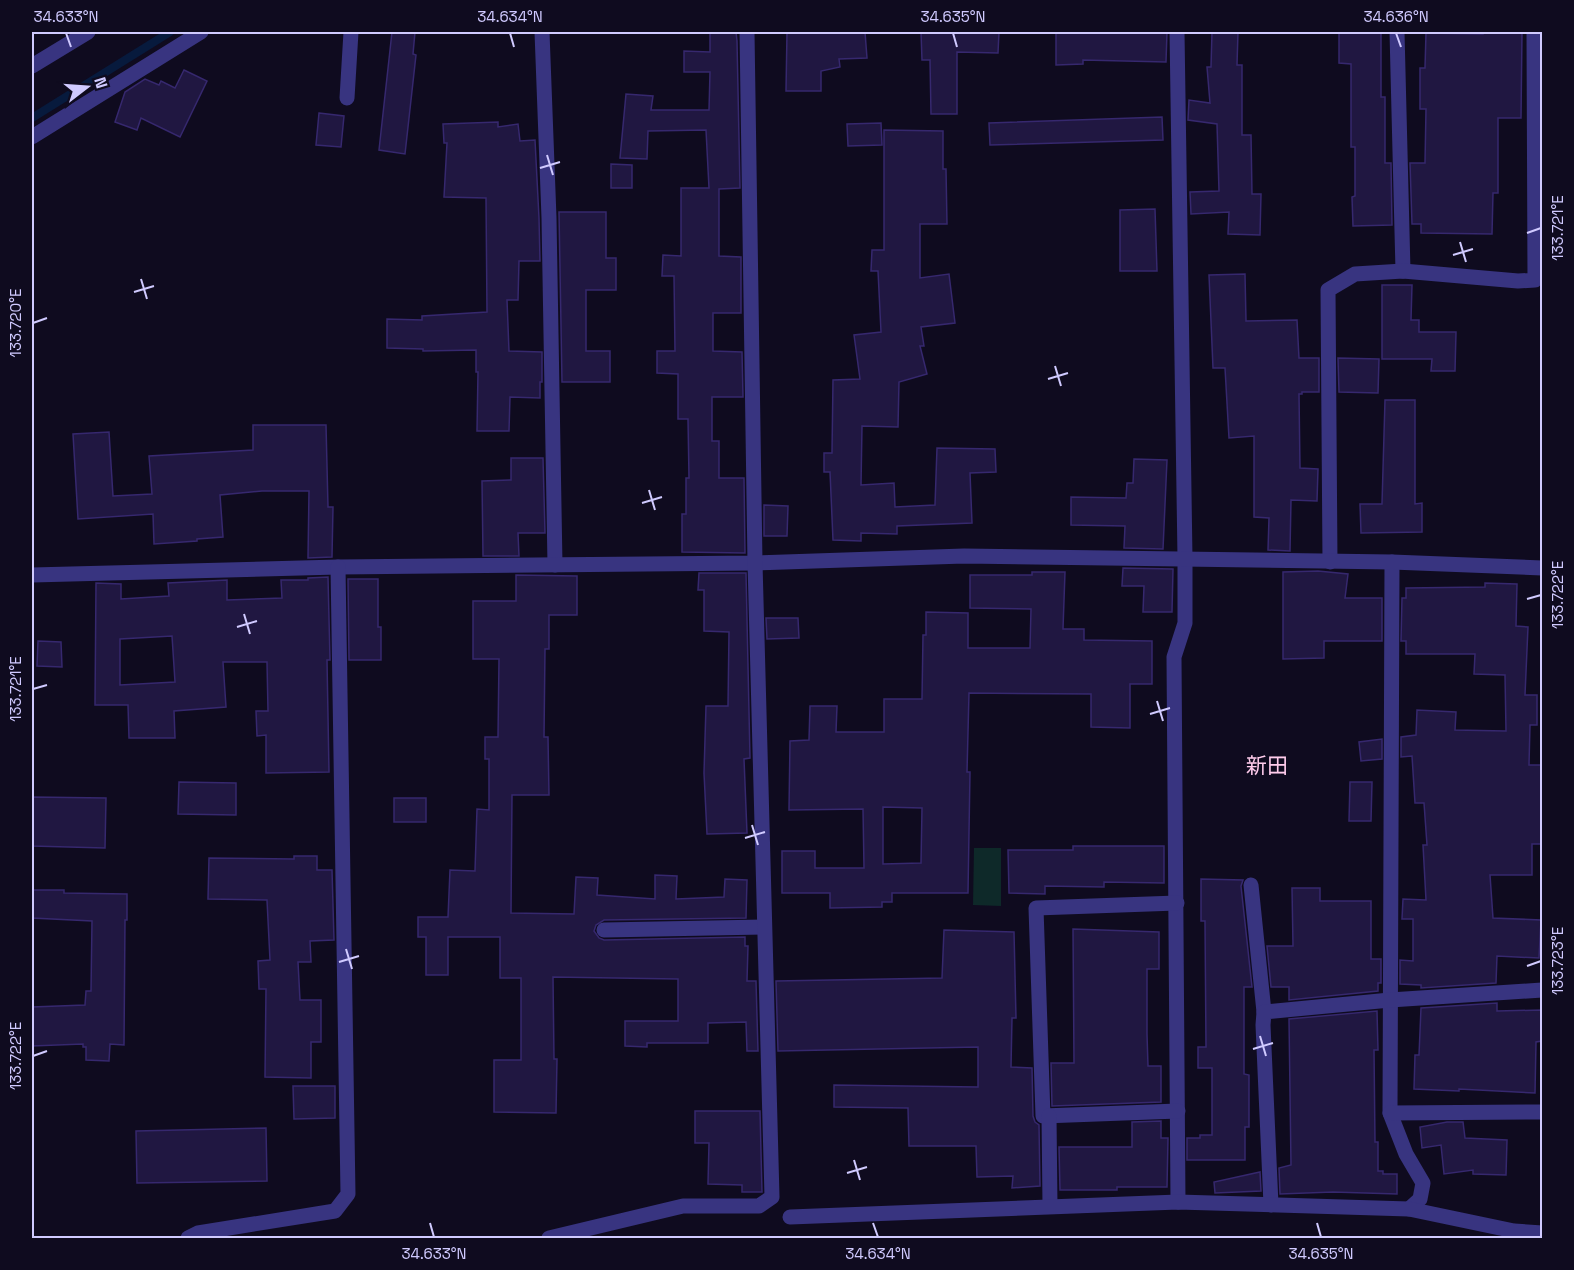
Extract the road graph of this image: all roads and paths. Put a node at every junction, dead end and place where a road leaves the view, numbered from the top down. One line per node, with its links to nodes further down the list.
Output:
1 (88, 32): 9 (street)
2 (201, 32): 11 (street)
3 (351, 32): 10 (street)
4 (542, 32): 17 (street)
5 (747, 32): 16 (street)
6 (1177, 32): 13 (street)
7 (1397, 32): 12 (street)
8 (1534, 32): 12 (street)
9 (32, 66)
10 (347, 98)
11 (32, 137)
12 (1403, 271): 14 (street)
13 (1185, 558): 14 (street); 16 (street); 22 (street)
14 (1330, 562): 15 (street)
15 (1392, 562): 19 (street); 26 (street)
16 (755, 563): 17 (street); 23 (street)
17 (555, 565): 18 (street)
18 (339, 567): 20 (street); 38 (street)
19 (1542, 568)
20 (32, 575)
21 (1251, 885): 27 (street)
22 (1176, 903): 28 (street); 31 (street)
23 (764, 927): 24 (street); 39 (street)
24 (604, 930)
25 (1542, 990): 26 (street)
26 (1390, 1000): 27 (street); 30 (street)
27 (1264, 1012): 34 (street)
28 (1178, 1111): 31 (street); 32 (street)
29 (1542, 1112): 30 (street)
30 (1390, 1113): 35 (street)
31 (1049, 1116): 33 (street)
32 (1178, 1202): 33 (street); 34 (street)
33 (1050, 1206): 36 (street)
34 (1271, 1206): 35 (street)
35 (1409, 1209): 37 (street)
36 (790, 1217)
37 (1542, 1233)
38 (188, 1239)
39 (549, 1239)

